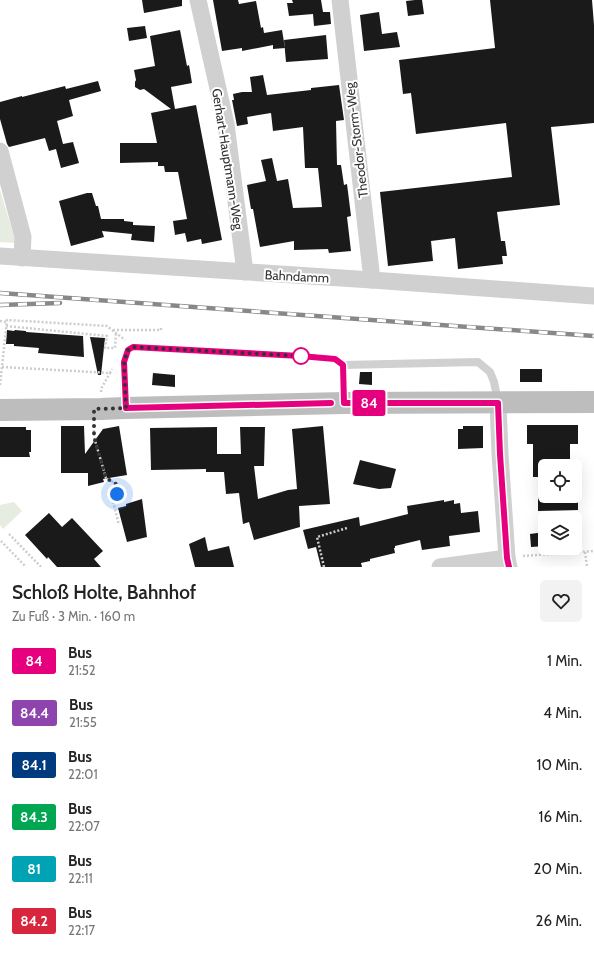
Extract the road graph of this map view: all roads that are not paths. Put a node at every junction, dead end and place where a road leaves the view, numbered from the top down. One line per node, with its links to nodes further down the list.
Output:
1 (198, 0): 6 (street, Gerhart-Hauptmann-Weg)
2 (340, 0): 7 (street, Theodor-Storm-Weg)
3 (0, 151): 5 (street)
4 (0, 256): 5 (street, Bahndamm)
5 (22, 258): 6 (street, Bahndamm)
6 (245, 272): 7 (street, Bahndamm)
7 (372, 280): 8 (street, Bahndamm)
8 (594, 296)
9 (343, 365): 11 (lane); 12 (lane); 13 (lane)
10 (594, 402): 12 (street)
11 (344, 403): 12 (street); 13 (street)
12 (498, 403): 15 (street)
13 (126, 408): 14 (street)
14 (0, 410)
15 (508, 562): 16 (street)
16 (440, 567)

